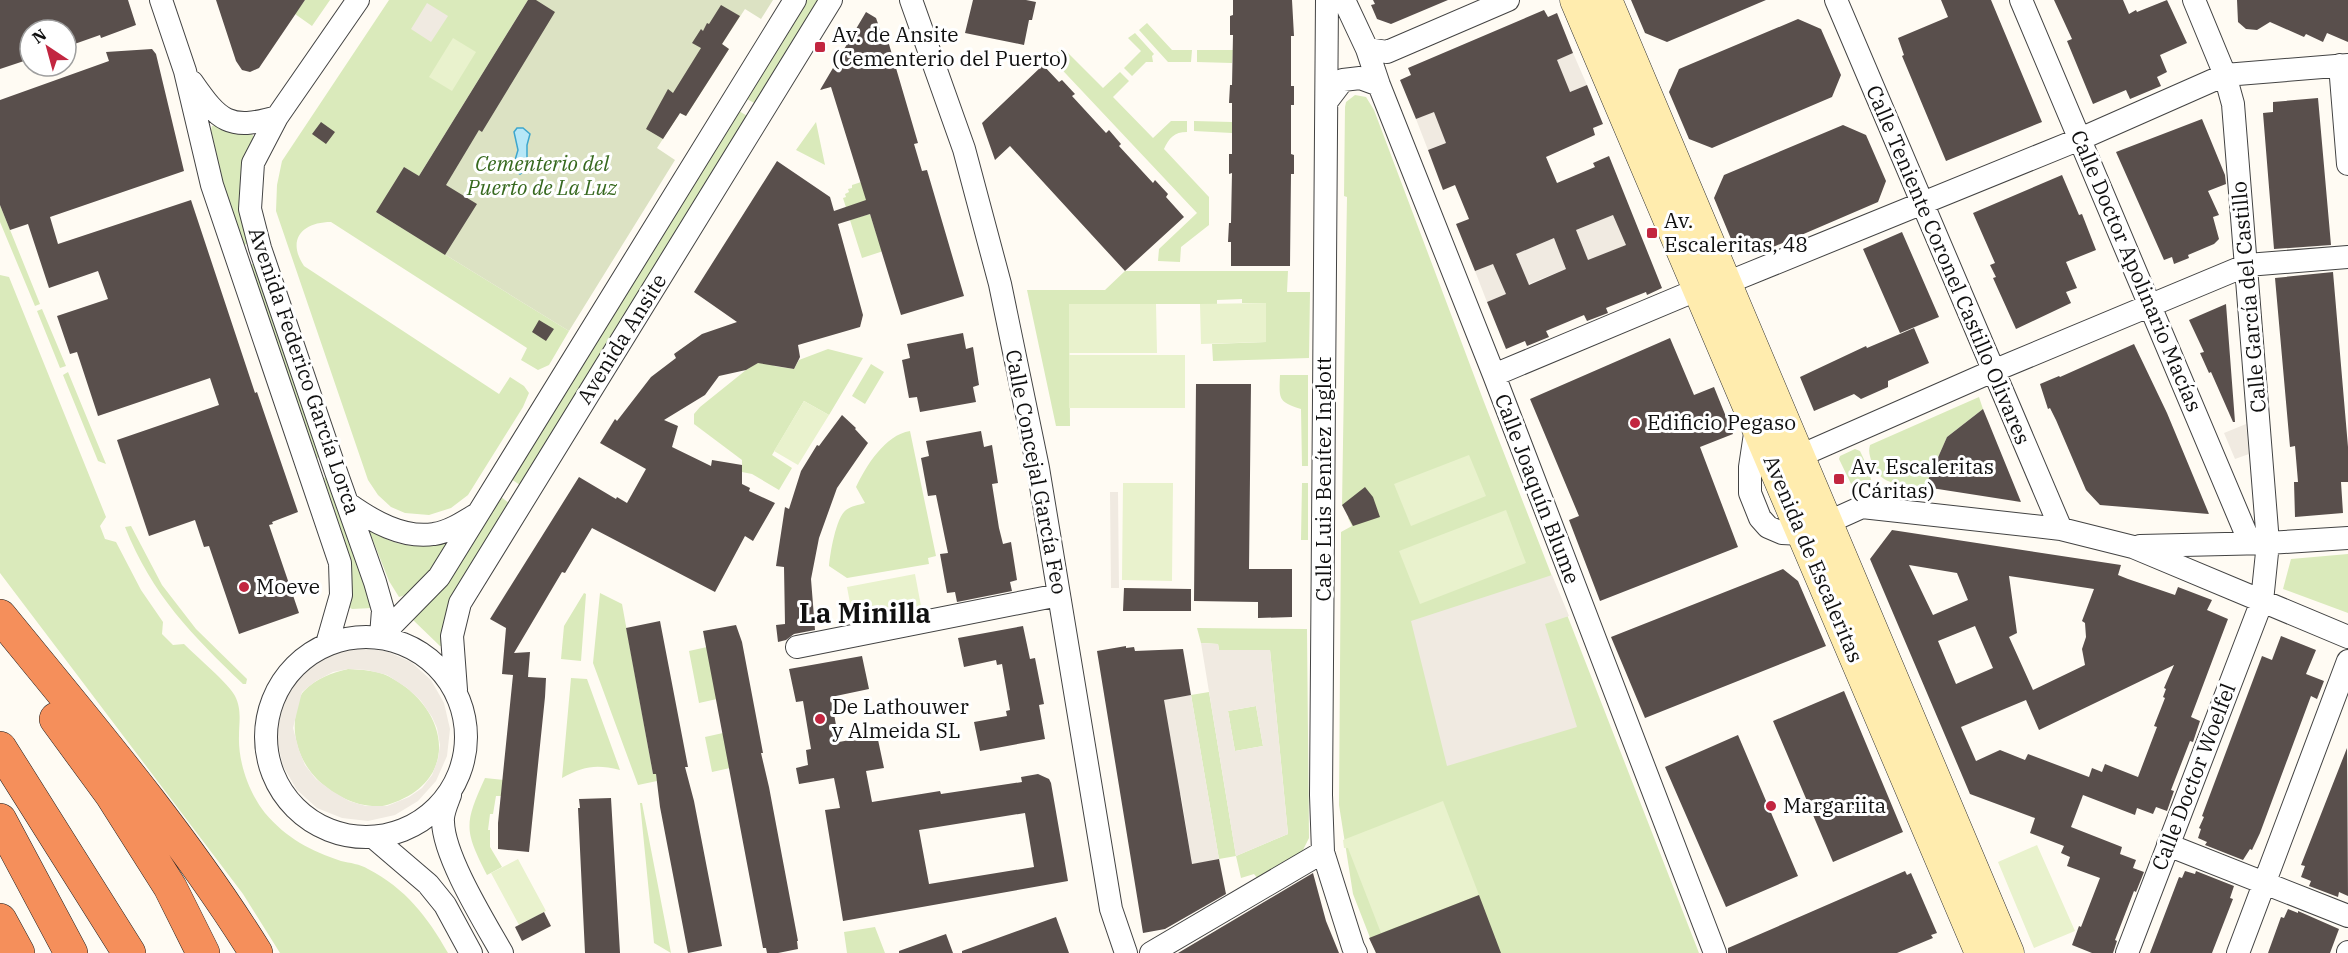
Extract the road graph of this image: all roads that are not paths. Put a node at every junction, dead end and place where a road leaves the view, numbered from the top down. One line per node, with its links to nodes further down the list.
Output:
1 (161, 0): 16 (street, Avenida Federico García Lorca)
2 (358, 0): 20 (street)
3 (795, 0): 34 (street, Avenida Ansite)
4 (831, 0): 50 (street, Avenida Ansite)
5 (911, 0): 41 (street, Calle Concejal García Feo)
6 (1327, 0): 19 (street, Calle Luis Benítez Inglott)
7 (1344, 0): 14 (street)
8 (1508, 0): 14 (street)
9 (1576, 0): 26 (street, Avenida de Escaleritas)
10 (1606, 0): 26 (street, Avenida de Escaleritas)
11 (1836, 0): 23 (street, Calle Teniente Coronel Castillo Olivares)
12 (2021, 0): 21 (street, Calle Doctor Apolinario Macías)
13 (2194, 0): 17 (street, Calle García del Castillo)
14 (1367, 49): 18 (street, Calle Joaquín Blume)
15 (2344, 65): 17 (street); 22 (street)
16 (185, 71): 20 (street, Avenida Federico García Lorca); 47 (street, Avenida Federico García Lorca)
17 (2225, 75): 21 (street); 25 (street, Calle García del Castillo)
18 (1379, 86): 19 (street); 29 (street, Calle Joaquín Blume)
19 (1327, 101): 56 (street, Calle Luis Benítez Inglott)
20 (277, 117): 32 (street, Avenida Federico García Lorca)
21 (2080, 139): 23 (street); 27 (street, Calle Doctor Apolinario Macías)
22 (2348, 164)
23 (1922, 203): 26 (street); 28 (street, Calle Teniente Coronel Castillo Olivares)
24 (2348, 257): 25 (street)
25 (2247, 265): 27 (street); 38 (street, Calle García del Castillo)
26 (1712, 286): 29 (street); 30 (street, Avenida de Escaleritas)
27 (2150, 304): 28 (street); 38 (street, Calle Doctor Apolinario Macías)
28 (1993, 371): 31 (street); 35 (street, Calle Teniente Coronel Castillo Olivares)
29 (1494, 375): 70 (street, Calle Joaquín Blume)
30 (1768, 420): 31 (street, Avenida de Escaleritas); 31 (street)
31 (1783, 466): 36 (street, Avenida de Escaleritas); 36 (street)
32 (347, 503): 34 (street, Avenida Ansite); 44 (street, Avenida Federico García Lorca)
33 (1862, 507): 35 (street); 36 (street); 40 (street)
34 (478, 513): 44 (street, Avenida Ansite)
35 (2061, 529): 39 (street)
36 (1814, 530): 40 (street, Avenida de Escaleritas); 71 (street, Avenida de Escaleritas)
37 (2348, 538): 38 (street)
38 (2259, 543): 39 (street); 42 (street, Calle García del Castillo)
39 (2133, 547): 42 (street)
40 (1840, 553): 72 (street, Avenida de Escaleritas)
41 (1059, 595): 48 (street); 67 (street, Calle Concejal García Feo)
42 (2262, 602): 45 (street); 55 (street, Calle Doctor Woelfel)
43 (0, 616): 64 (highway)
44 (381, 636): 47 (street); 50 (street)
45 (2348, 637)
46 (0, 643): 63 (highway)
47 (327, 644): 54 (street)
48 (797, 647)
49 (2348, 661): 57 (street)
50 (456, 690): 52 (street)
51 (0, 748): 62 (highway)
52 (451, 790): 54 (street); 66 (street)
53 (0, 820): 61 (highway)
54 (374, 837): 65 (street)
55 (2168, 845): 57 (street); 73 (street, Calle Doctor Woelfel)
56 (1323, 852): 68 (street); 69 (street, Calle Luis Benítez Inglott)
57 (2265, 882): 58 (street); 74 (street)
58 (2348, 916)
59 (0, 920): 60 (highway)
60 (18, 953)
61 (72, 953)
62 (129, 953)
63 (203, 953)
64 (256, 953)
65 (471, 953)
66 (502, 953)
67 (1126, 953)
68 (1152, 953)
69 (1356, 953)
70 (1715, 953)
71 (1981, 953)
72 (2008, 953)
73 (2127, 953)
74 (2238, 953)

